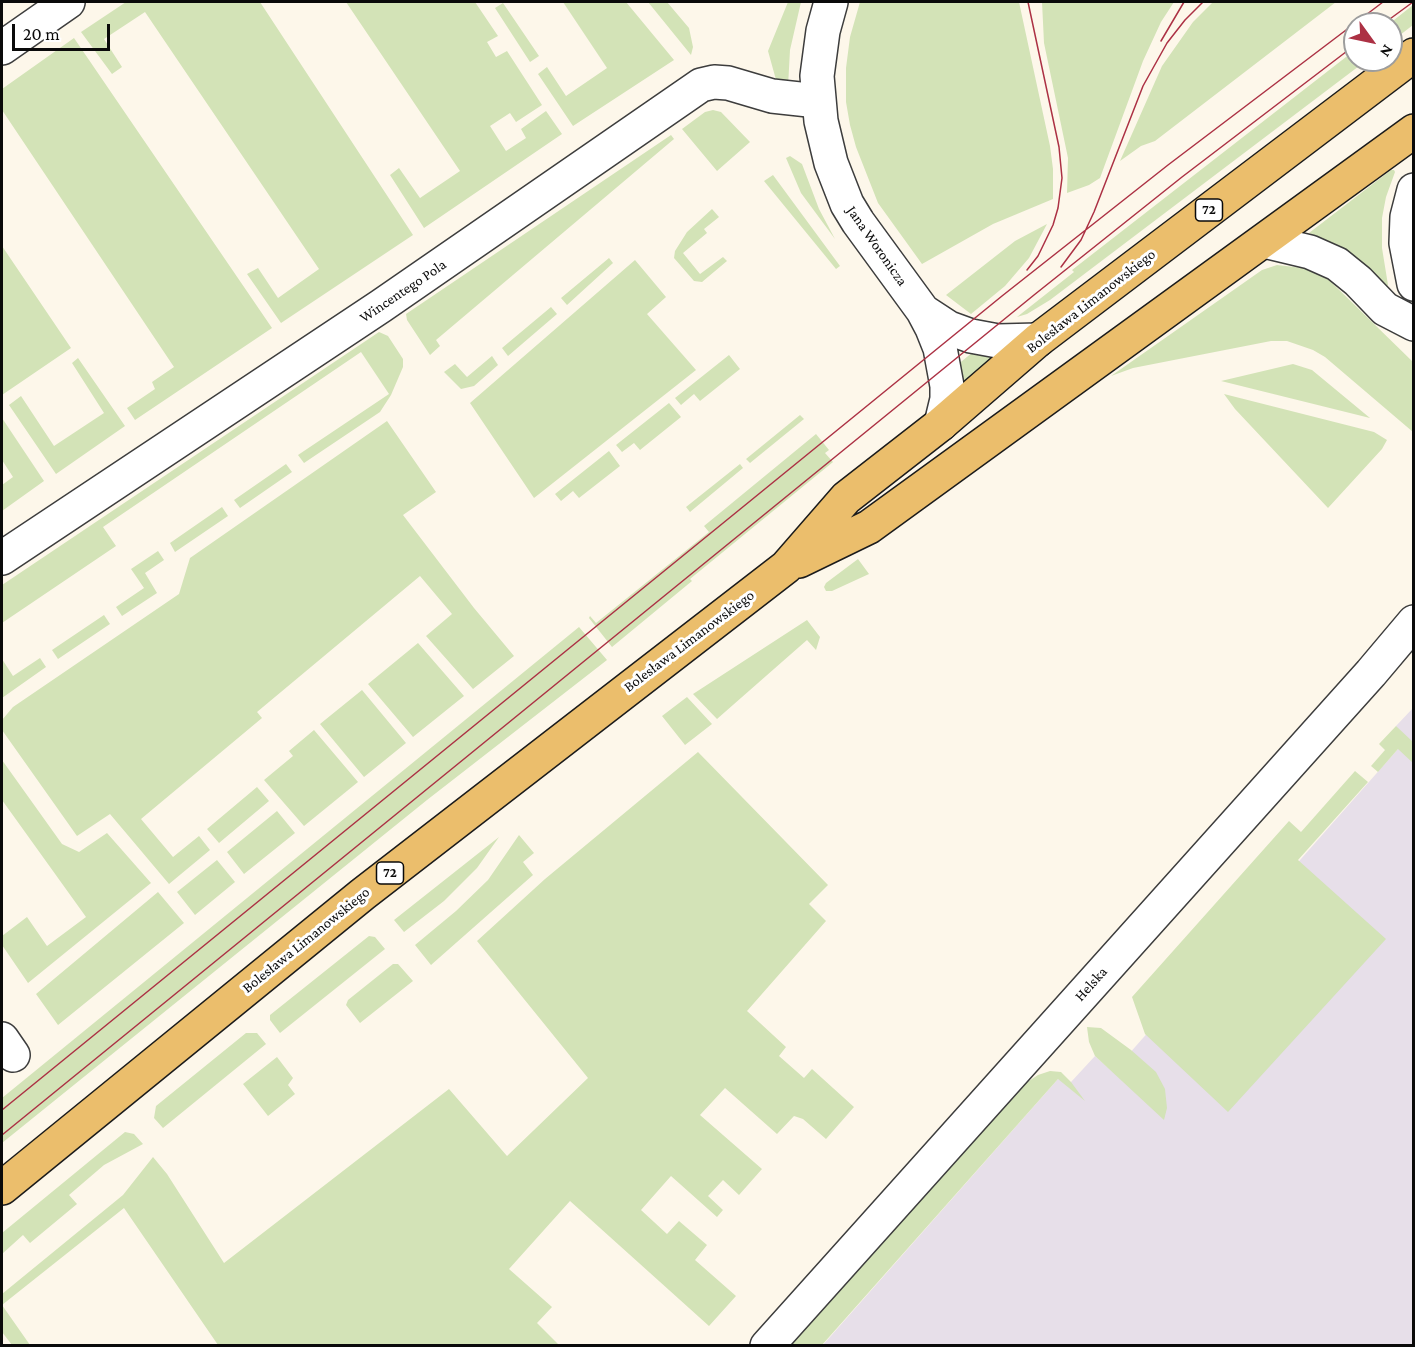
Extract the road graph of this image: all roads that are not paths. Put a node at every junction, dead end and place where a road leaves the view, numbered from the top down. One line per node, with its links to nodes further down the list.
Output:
1 (68, 2): 3 (street)
2 (831, 2): 5 (street, Jana Woronicza)
3 (2, 48)
4 (1413, 55): 12 (main road, Bolesława Limanowskiego / 72)
5 (818, 101): 10 (street, Jana Woronicza); 14 (street, Wincentego Pola)
6 (1413, 131): 8 (main road, Bolesława Limanowskiego / 72)
7 (1413, 190): 9 (street)
8 (1264, 241): 11 (street); 15 (main road, Bolesława Limanowskiego / 72)
9 (1413, 284)
10 (923, 311): 12 (street); 13 (street)
11 (1413, 324)
12 (1038, 340): 13 (main road, Bolesława Limanowskiego / 72)
13 (941, 424): 15 (main road, Bolesława Limanowskiego / 72)
14 (2, 558)
15 (786, 567): 17 (main road, Bolesława Limanowskiego / 72)
16 (1413, 622): 18 (street, Helska)
17 (2, 1188)
18 (767, 1346)

